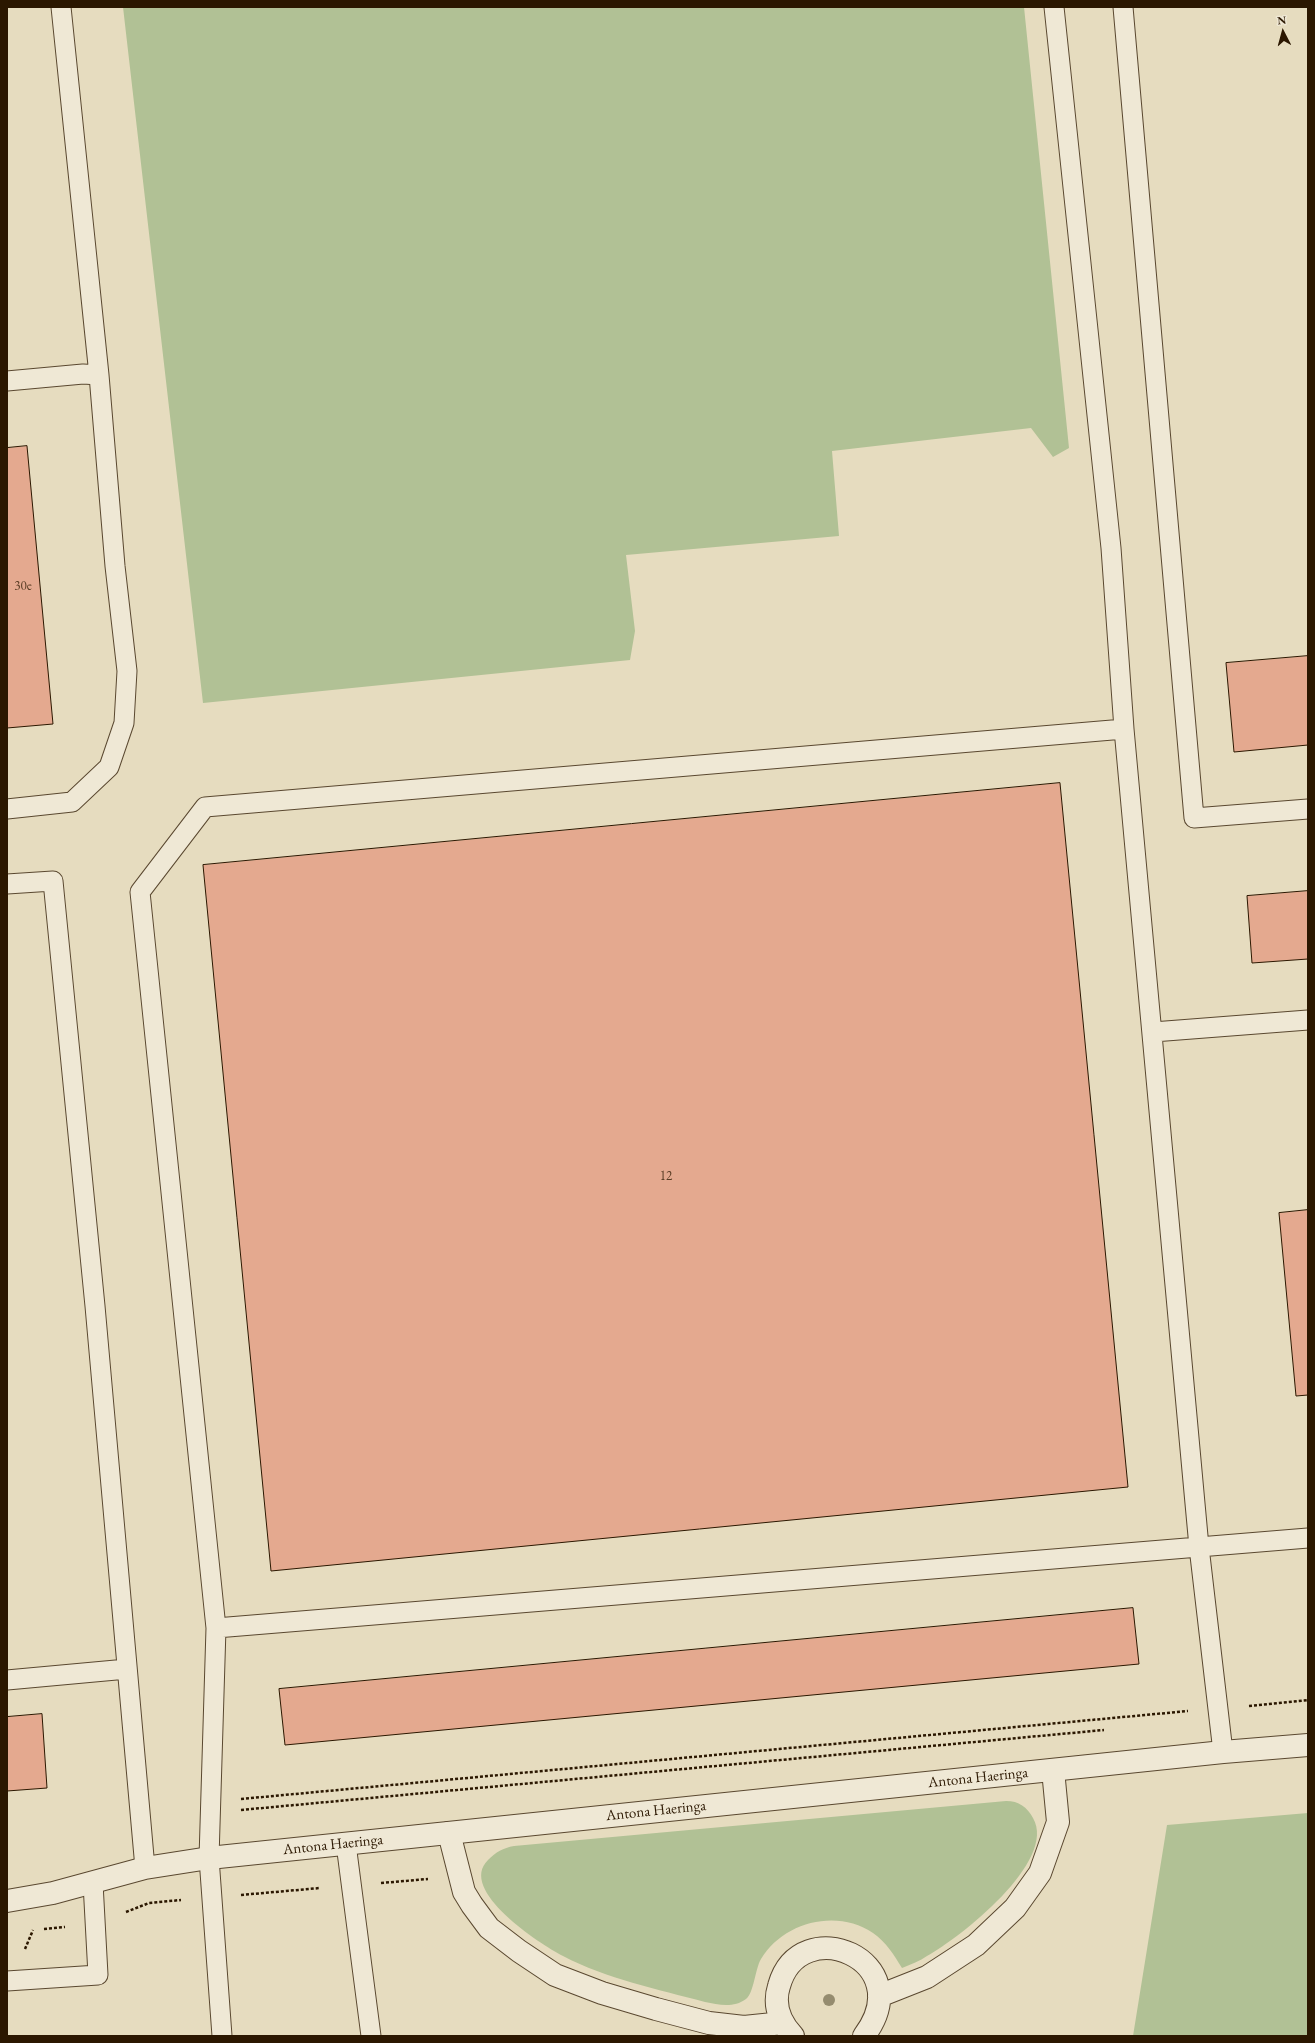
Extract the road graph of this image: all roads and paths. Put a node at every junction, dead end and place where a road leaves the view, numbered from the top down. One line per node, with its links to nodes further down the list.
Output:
1 (61, 7): 4 (lane)
2 (1054, 7): 6 (lane)
3 (1123, 7): 8 (lane)
4 (99, 375): 5 (lane); 7 (lane)
5 (7, 381)
6 (1124, 729): 11 (lane); 14 (lane)
7 (7, 809)
8 (1308, 809)
9 (7, 884): 15 (lane)
10 (1308, 1020): 11 (lane)
11 (1153, 1032): 13 (lane)
12 (1308, 1538): 13 (lane)
13 (1199, 1547): 14 (lane); 18 (lane)
14 (216, 1628): 23 (lane)
15 (127, 1669): 16 (lane); 27 (lane)
16 (7, 1680)
17 (1308, 1700): 18 (path)
18 (1217, 1708): 21 (lane); 23 (path)
19 (1108, 1730): 23 (path)
20 (1308, 1745): 21 (street, Antona Haeringa)
21 (1223, 1752): 22 (street, Antona Haeringa)
22 (1053, 1770): 24 (street, Antona Haeringa); 31 (street)
23 (211, 1807): 26 (lane)
24 (449, 1833): 25 (street, Antona Haeringa); 32 (street)
25 (346, 1844): 26 (street, Antona Haeringa); 34 (lane)
26 (209, 1858): 27 (street, Antona Haeringa); 33 (lane)
27 (145, 1868): 28 (street, Antona Haeringa)
28 (93, 1883): 29 (street, Antona Haeringa); 30 (lane)
29 (7, 1901)
30 (7, 1981)
31 (879, 1996): 32 (street); 35 (street)
32 (788, 2030)
33 (222, 2036)
34 (371, 2036)
35 (864, 2036)

